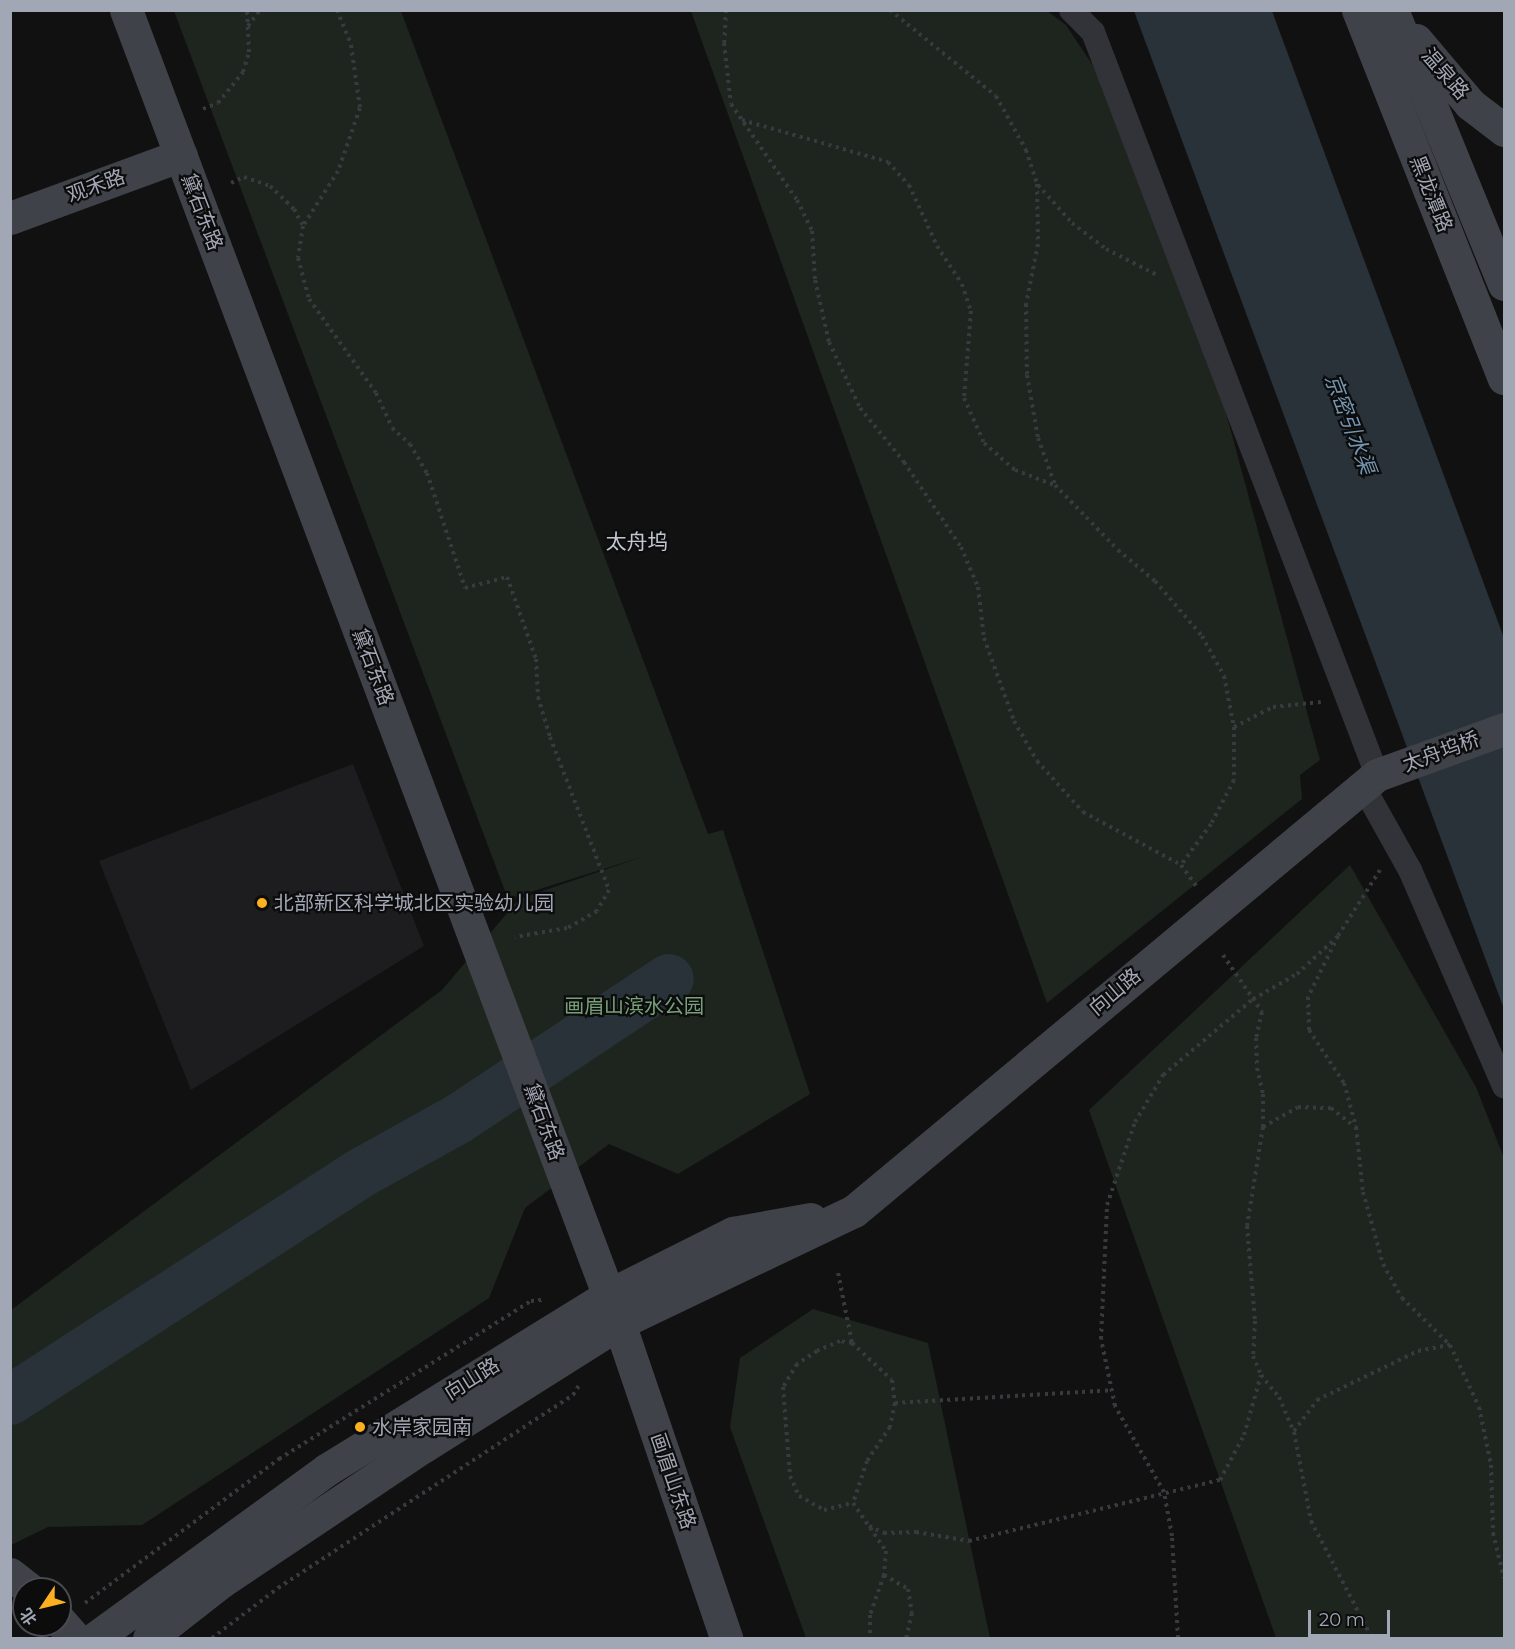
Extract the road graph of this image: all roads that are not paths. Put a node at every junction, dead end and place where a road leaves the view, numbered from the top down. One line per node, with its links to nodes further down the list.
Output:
1 (126, 10): 6 (street, 黛石东路)
2 (1071, 10): 11 (street)
3 (1393, 10): 5 (street, 温泉路); 8 (street, 黑龙潭路)
4 (1365, 13): 9 (street, 黑龙潭路)
5 (1504, 130)
6 (181, 155): 7 (street, 观禾路); 13 (street, 黛石东路)
7 (10, 218)
8 (1504, 284)
9 (1504, 378)
10 (1504, 729): 11 (street, 太舟坞桥)
11 (1370, 781): 12 (street); 13 (street, 向山路)
12 (1504, 1086)
13 (614, 1309): 14 (street, 向山路); 15 (street, 向山路); 16 (street, 画眉山东路)
14 (95, 1638)
15 (149, 1638)
16 (726, 1638)

